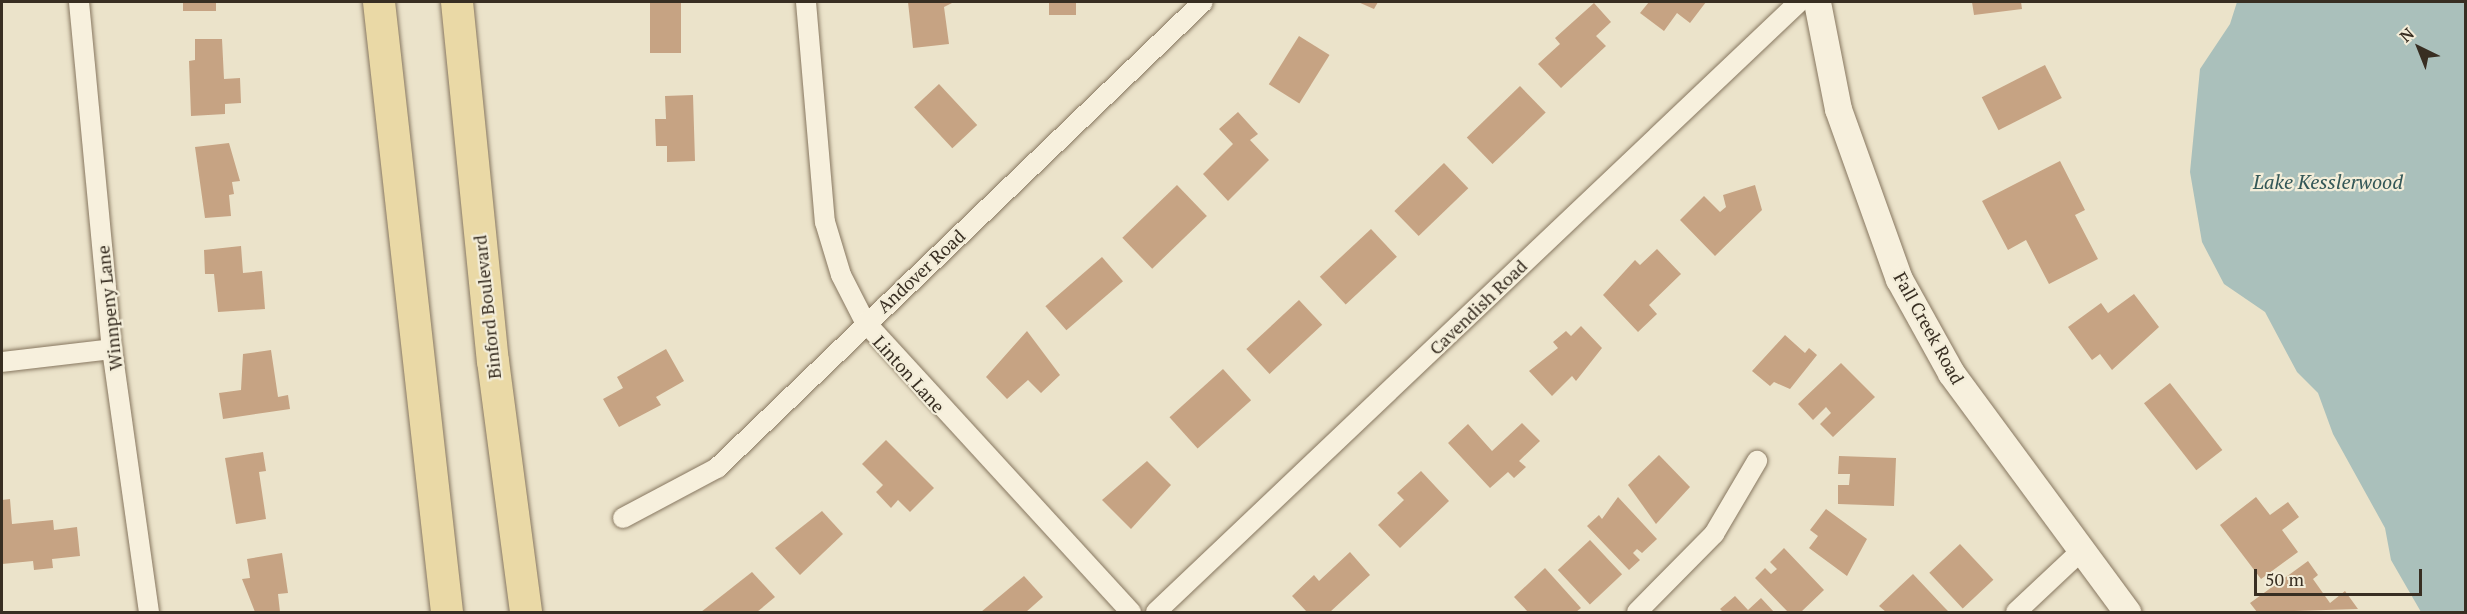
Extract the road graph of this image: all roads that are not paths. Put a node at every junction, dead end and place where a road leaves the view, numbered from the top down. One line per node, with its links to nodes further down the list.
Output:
1 (79, 2): 9 (street, Winnpeny Lane)
2 (379, 2): 15 (main road)
3 (457, 2): 16 (main road, Binford Boulevard)
4 (806, 2): 8 (street, Linton Lane)
5 (1203, 2): 8 (street, Andover Road)
6 (1799, 2): 18 (street, Cavendish Road)
7 (1817, 2): 13 (main road, Fall Creek Road)
8 (865, 322): 12 (street, Andover Road); 17 (street, Linton Lane)
9 (112, 349): 10 (street); 14 (street, Winnpeny Lane)
10 (2, 362)
11 (1757, 461): 19 (street)
12 (623, 518)
13 (2081, 550): 20 (street); 21 (main road, Fall Creek Road)
14 (148, 612)
15 (447, 612)
16 (526, 612)
17 (1131, 612)
18 (1156, 612)
19 (1637, 612)
20 (2016, 612)
21 (2127, 612)

